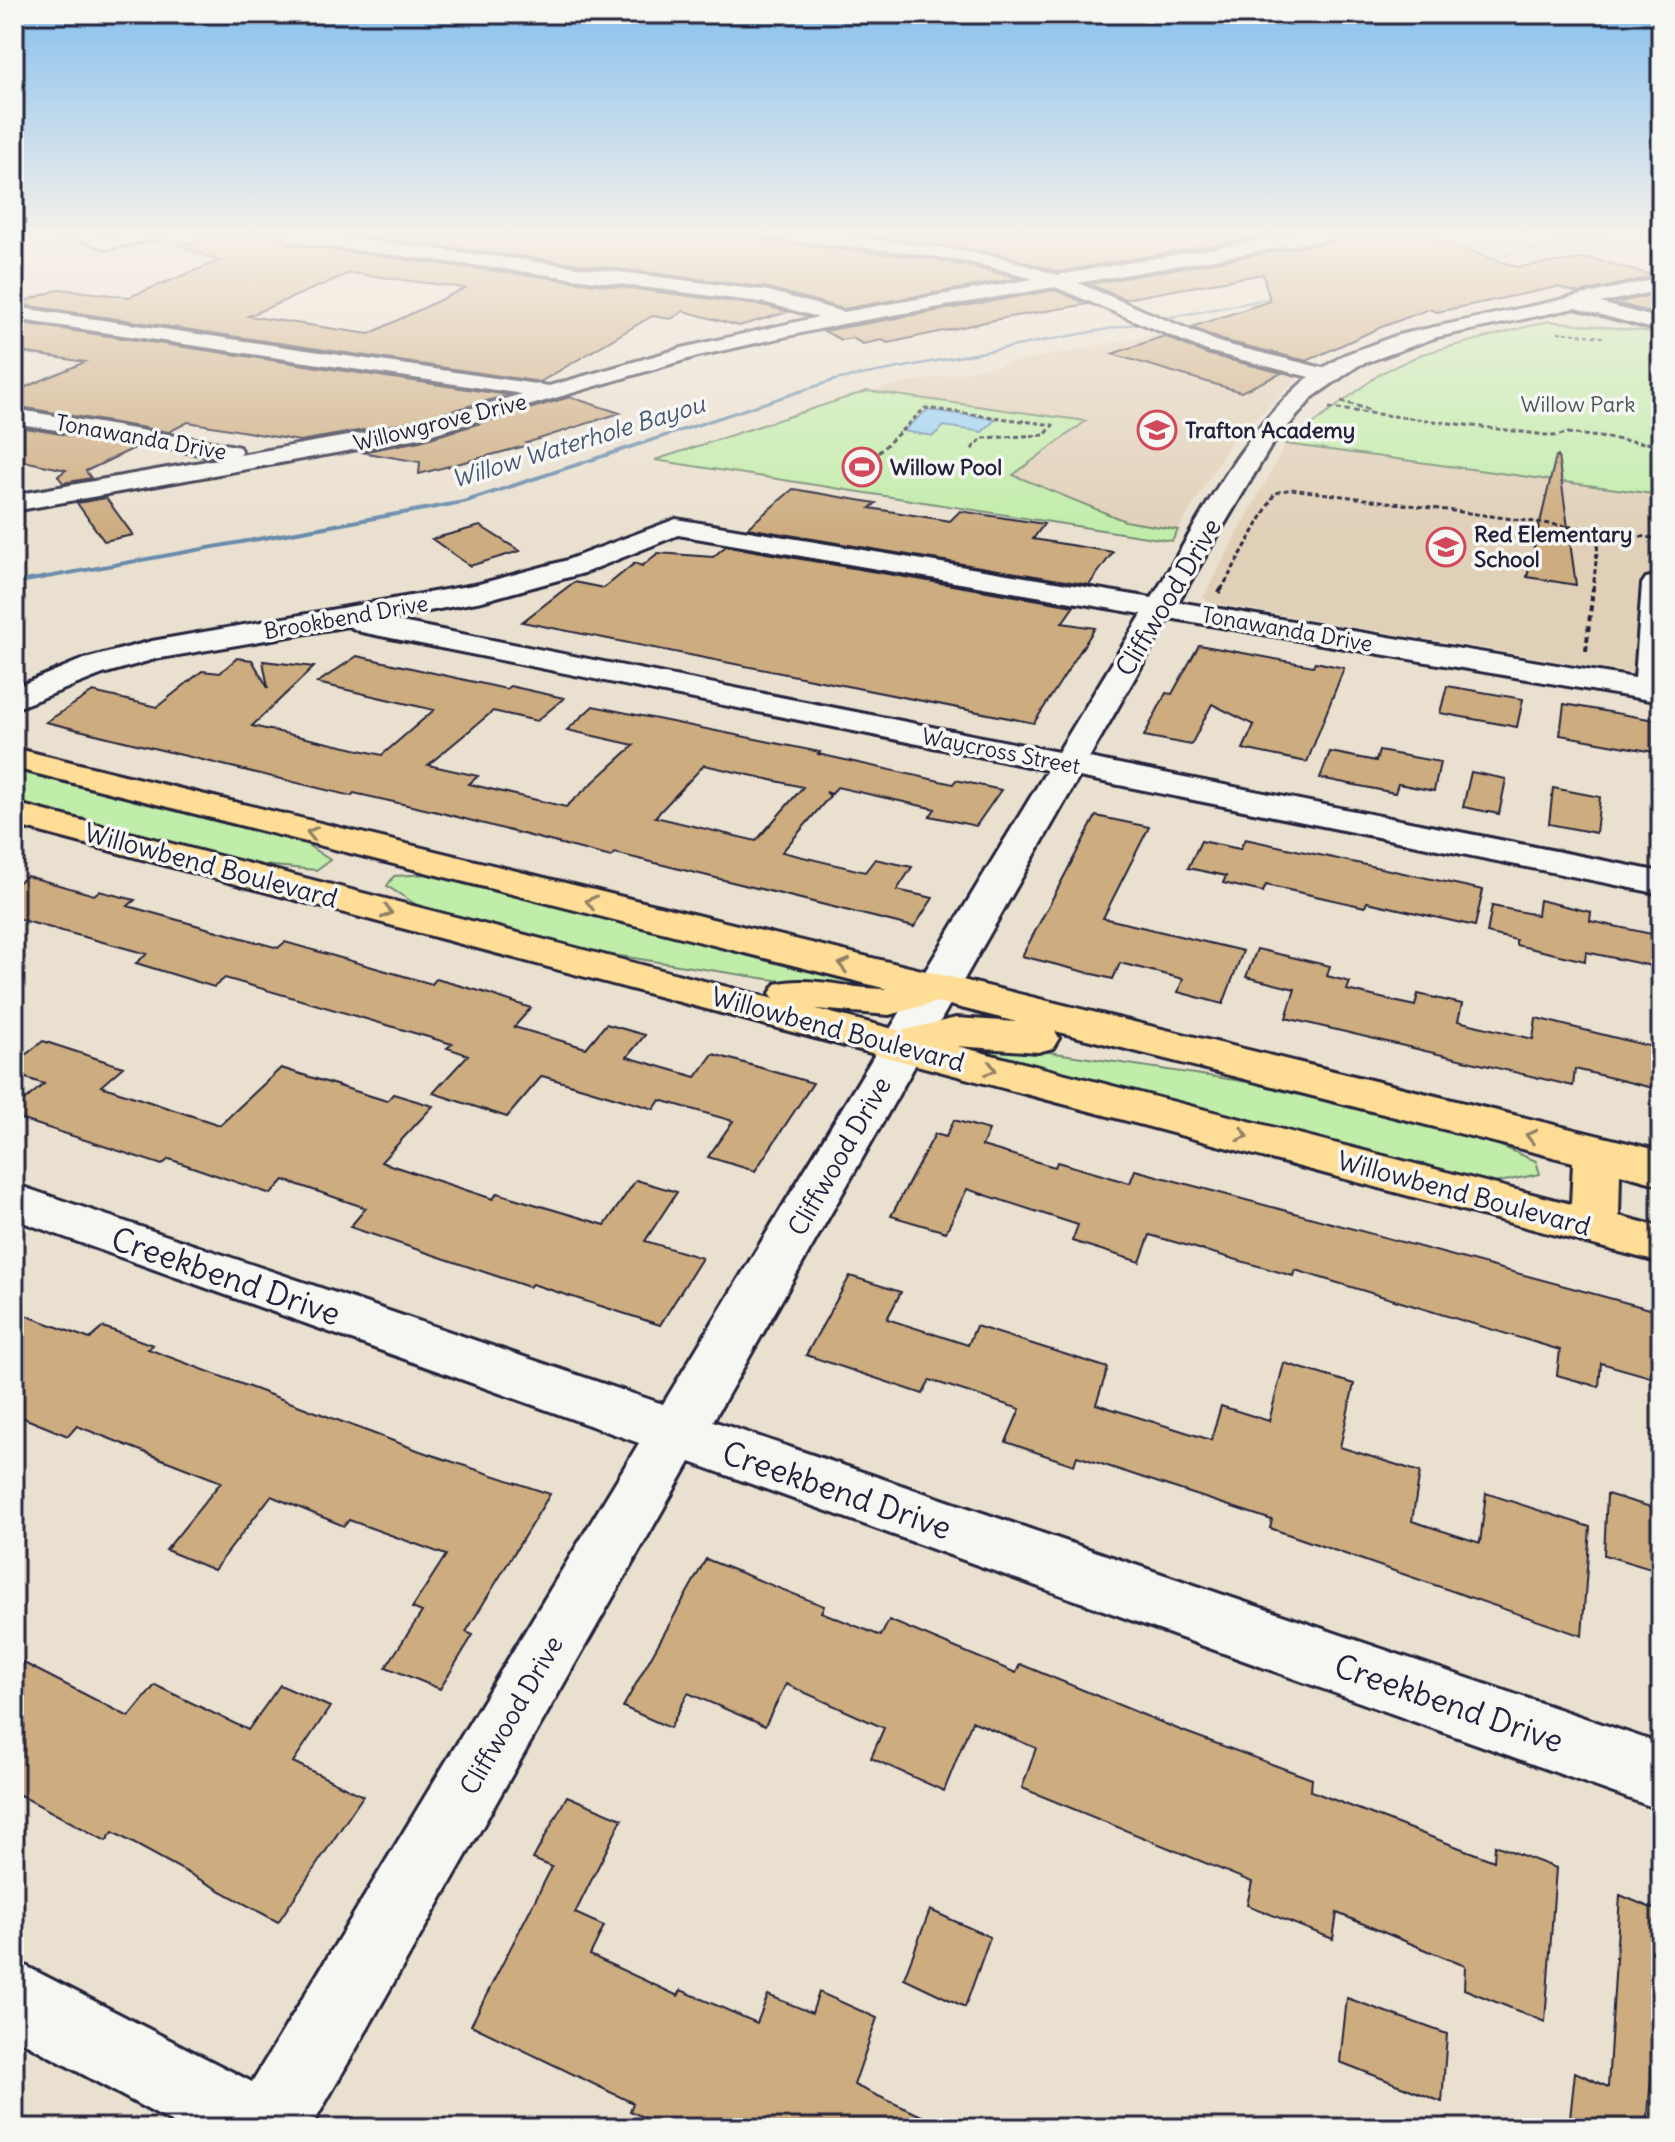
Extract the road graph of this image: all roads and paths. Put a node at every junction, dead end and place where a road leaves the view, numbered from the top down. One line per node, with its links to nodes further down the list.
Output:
1 (151, 333): 7 (street)
2 (774, 333): 7 (street, Willowgrove Drive)
3 (1179, 333): 8 (street)
4 (1455, 333): 8 (street, Cliffwood Drive)
5 (1598, 333): 6 (path)
6 (1609, 338)
7 (555, 392): 14 (street, Willowgrove Drive)
8 (1330, 394): 9 (path); 9 (path); 21 (street, Cliffwood Drive)
9 (1384, 415): 11 (path)
10 (14, 416): 14 (street, Tonawanda Drive)
11 (1661, 445)
12 (971, 450): 13 (path)
13 (878, 453)
14 (267, 459): 15 (street, Willowgrove Drive)
15 (14, 503)
16 (676, 527): 21 (street, Tonawanda Drive); 22 (street, Brookbend Drive)
17 (1599, 533): 18 (path); 20 (path); 23 (path)
18 (1661, 539)
19 (1661, 584): 24 (street)
20 (1222, 597)
21 (1160, 608): 24 (street, Tonawanda Drive); 27 (street, Cliffwood Drive)
22 (341, 619): 25 (street, Brookbend Drive); 27 (street, Waycross Street)
23 (1580, 654)
24 (1655, 692)
25 (14, 699)
26 (14, 758): 29 (main road, Willowbend Boulevard, one-way to 26)
27 (1069, 765): 30 (street, Waycross Street); 33 (street, Cliffwood Drive)
28 (14, 814): 31 (main road, Willowbend Boulevard)
29 (381, 850): 31 (main road); 33 (main road, Willowbend Boulevard, one-way to 29)
30 (1661, 883)
31 (329, 897): 32 (main road, Willowbend Boulevard, one-way to 32)
32 (602, 968): 33 (main road); 34 (main road, Willowbend Boulevard)
33 (937, 989): 34 (street, Cliffwood Drive); 35 (main road, Willowbend Boulevard)
34 (904, 1046): 35 (main road); 39 (main road, Willowbend Boulevard, one-way to 39); 41 (street, Cliffwood Drive)
35 (1223, 1059): 36 (main road, Willowbend Boulevard, one-way to 35)
36 (1597, 1152): 37 (main road, Willowbend Boulevard); 39 (main road)
37 (1661, 1168)
38 (14, 1201): 41 (street, Creekbend Drive)
39 (1594, 1227): 40 (main road, Willowbend Boulevard)
40 (1661, 1245)
41 (676, 1434): 42 (street, Creekbend Drive); 45 (street, Cliffwood Drive)
42 (1661, 1777)
43 (14, 1997): 44 (street)
44 (260, 2128)
45 (268, 2128)

